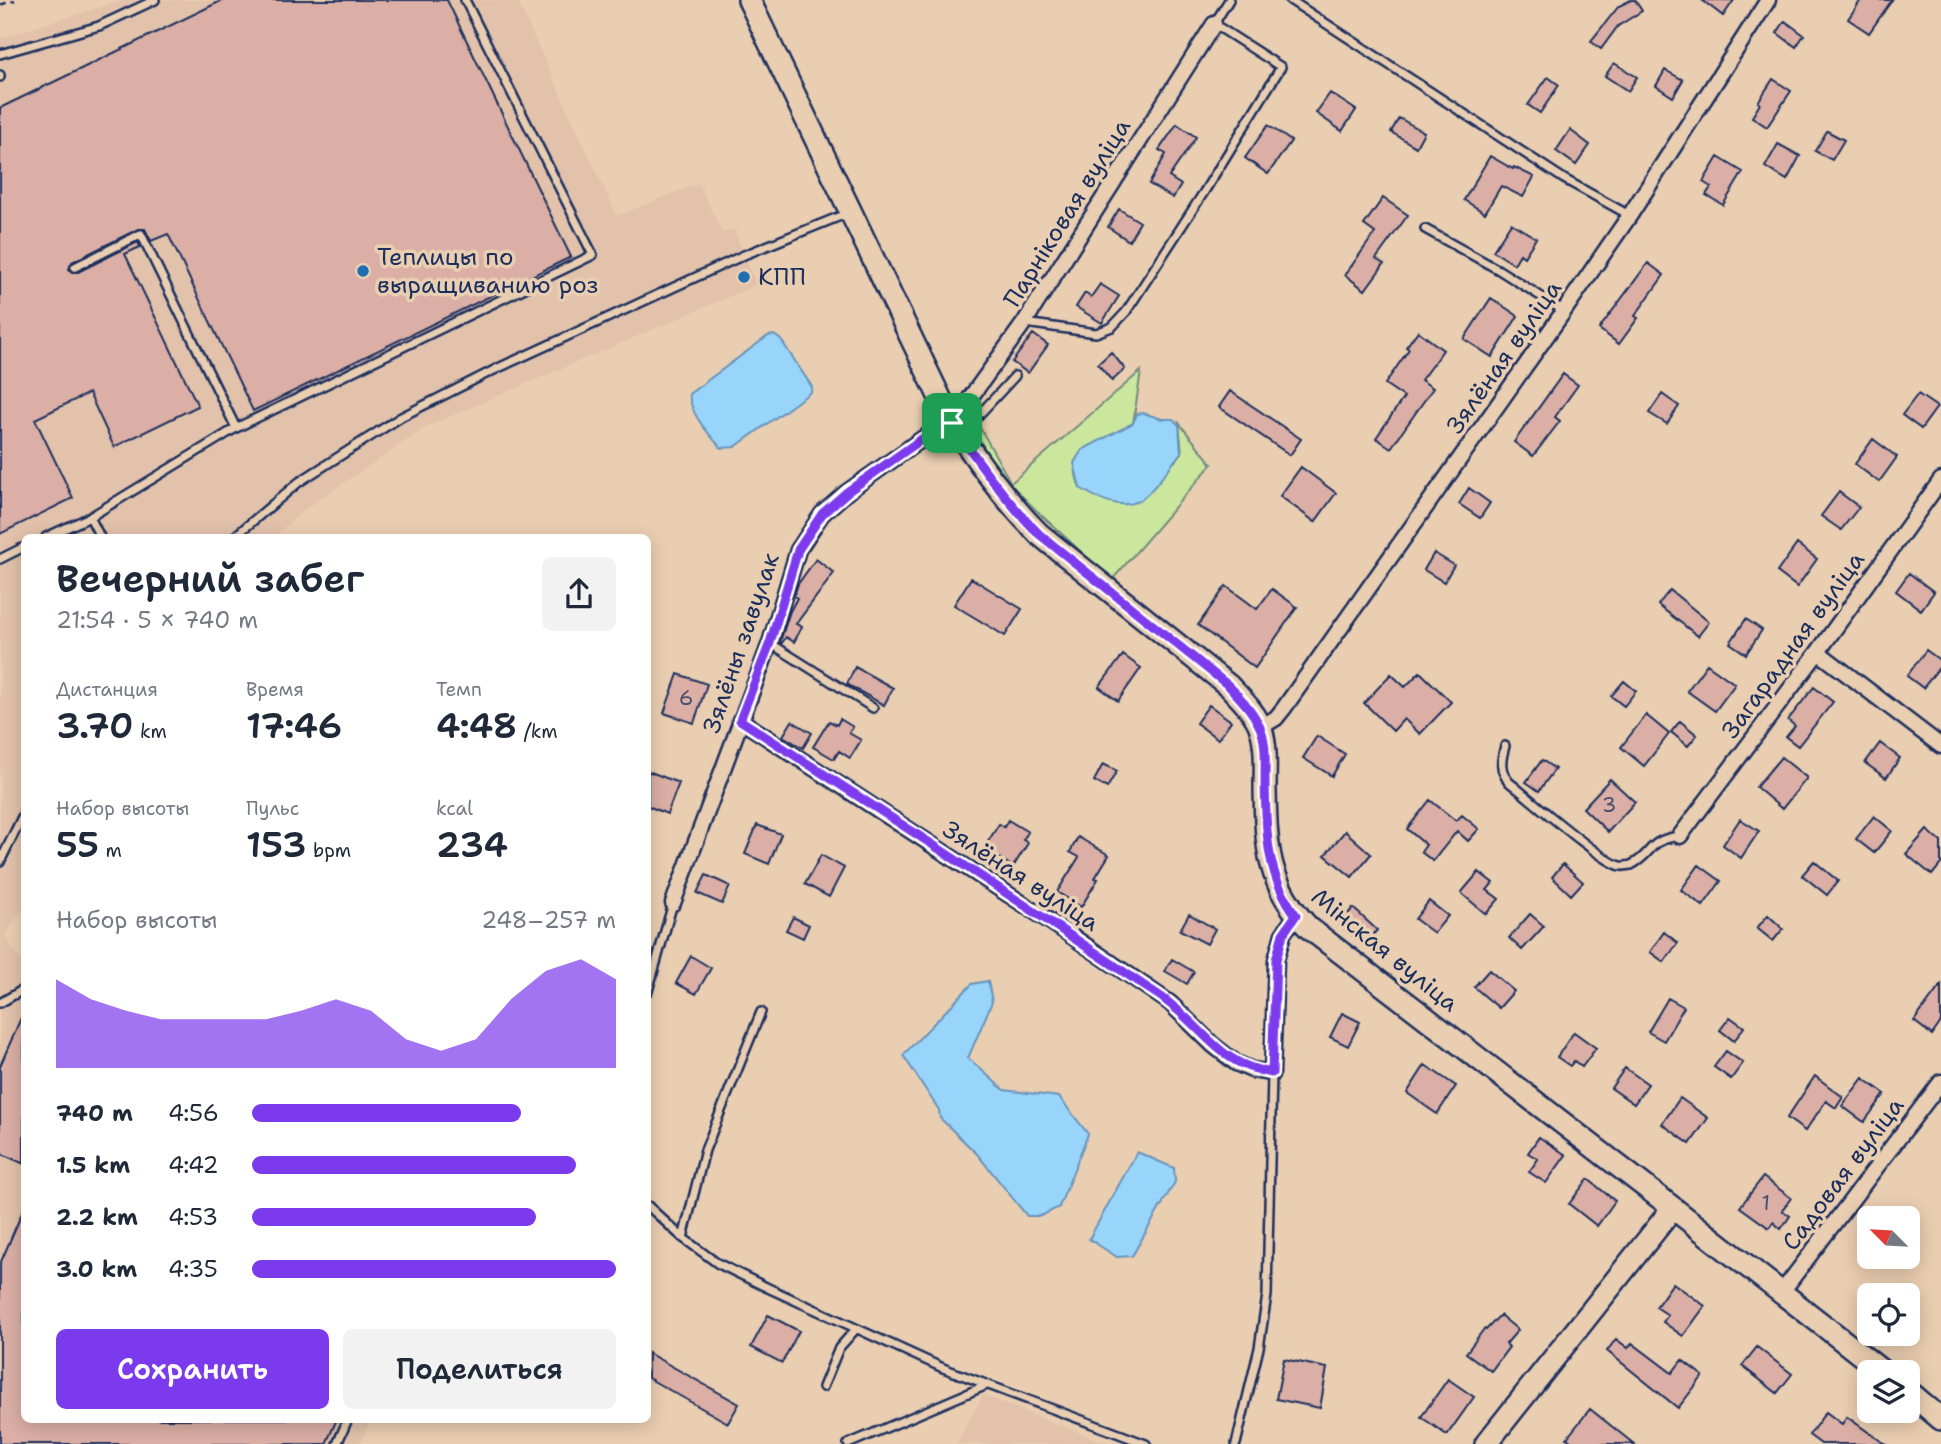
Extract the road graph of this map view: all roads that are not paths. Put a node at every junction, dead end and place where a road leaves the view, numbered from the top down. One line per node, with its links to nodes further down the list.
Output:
1 (155, 0): 8 (lane)
2 (465, 0): 16 (lane)
3 (750, 0): 9 (street, Мінская вуліца)
4 (1229, 0): 7 (lane)
5 (1290, 0): 10 (lane)
6 (1768, 0): 10 (street, Зялёная вуліца)
7 (1214, 23): 14 (street, Парніковая вуліца); 14 (lane)
8 (0, 54)
9 (851, 212): 17 (street, Мінская вуліца); 22 (lane)
10 (1630, 215): 13 (street, Зялёная вуліца)
11 (1425, 229): 13 (lane)
12 (75, 267): 16 (lane)
13 (1564, 311): 29 (street, Зялёная вуліца)
14 (1024, 323): 17 (street, Парніковая вуліца)
15 (1015, 376): 17 (lane)
16 (236, 428): 19 (lane)
17 (960, 435): 25 (street, Зялёны завулак); 29 (street, Мінская вуліца)
18 (1941, 480): 26 (street, Загарадная вуліца)
19 (90, 517): 20 (lane); 21 (lane)
20 (53, 534)
21 (98, 534)
22 (238, 534)
23 (21, 548): 24 (lane)
24 (0, 559)
25 (770, 643): 27 (lane); 28 (street, Зялёны завулак)
26 (1818, 652): 31 (street); 33 (street, Загарадная вуліца)
27 (873, 708)
28 (740, 720): 35 (street, Зялёны завулак); 41 (street, Зялёная вуліца)
29 (1261, 727): 36 (street, Мінская вуліца)
30 (1505, 746): 33 (lane)
31 (1941, 746)
32 (21, 819): 34 (lane)
33 (1680, 836)
34 (0, 862)
35 (673, 903): 37 (lane)
36 (1296, 915): 41 (street); 43 (street, Мінская вуліца)
37 (651, 980)
38 (21, 991): 39 (lane)
39 (0, 1003)
40 (761, 1012): 45 (lane)
41 (1272, 1073): 57 (lane)
42 (1941, 1082): 46 (street, Садовая вуліца)
43 (1673, 1208): 46 (street, Мінская вуліца); 58 (street)
44 (651, 1209): 45 (lane)
45 (683, 1238): 47 (lane)
46 (1781, 1293): 48 (street, Мінская вуліца)
47 (855, 1329): 49 (lane); 50 (lane)
48 (1868, 1360)
49 (988, 1385): 55 (lane); 56 (lane)
50 (823, 1387)
51 (1920, 1401): 52 (street)
52 (1941, 1419)
53 (346, 1423): 54 (lane)
54 (337, 1444)
55 (848, 1444)
56 (1146, 1444)
57 (1236, 1444)
58 (1486, 1444)

